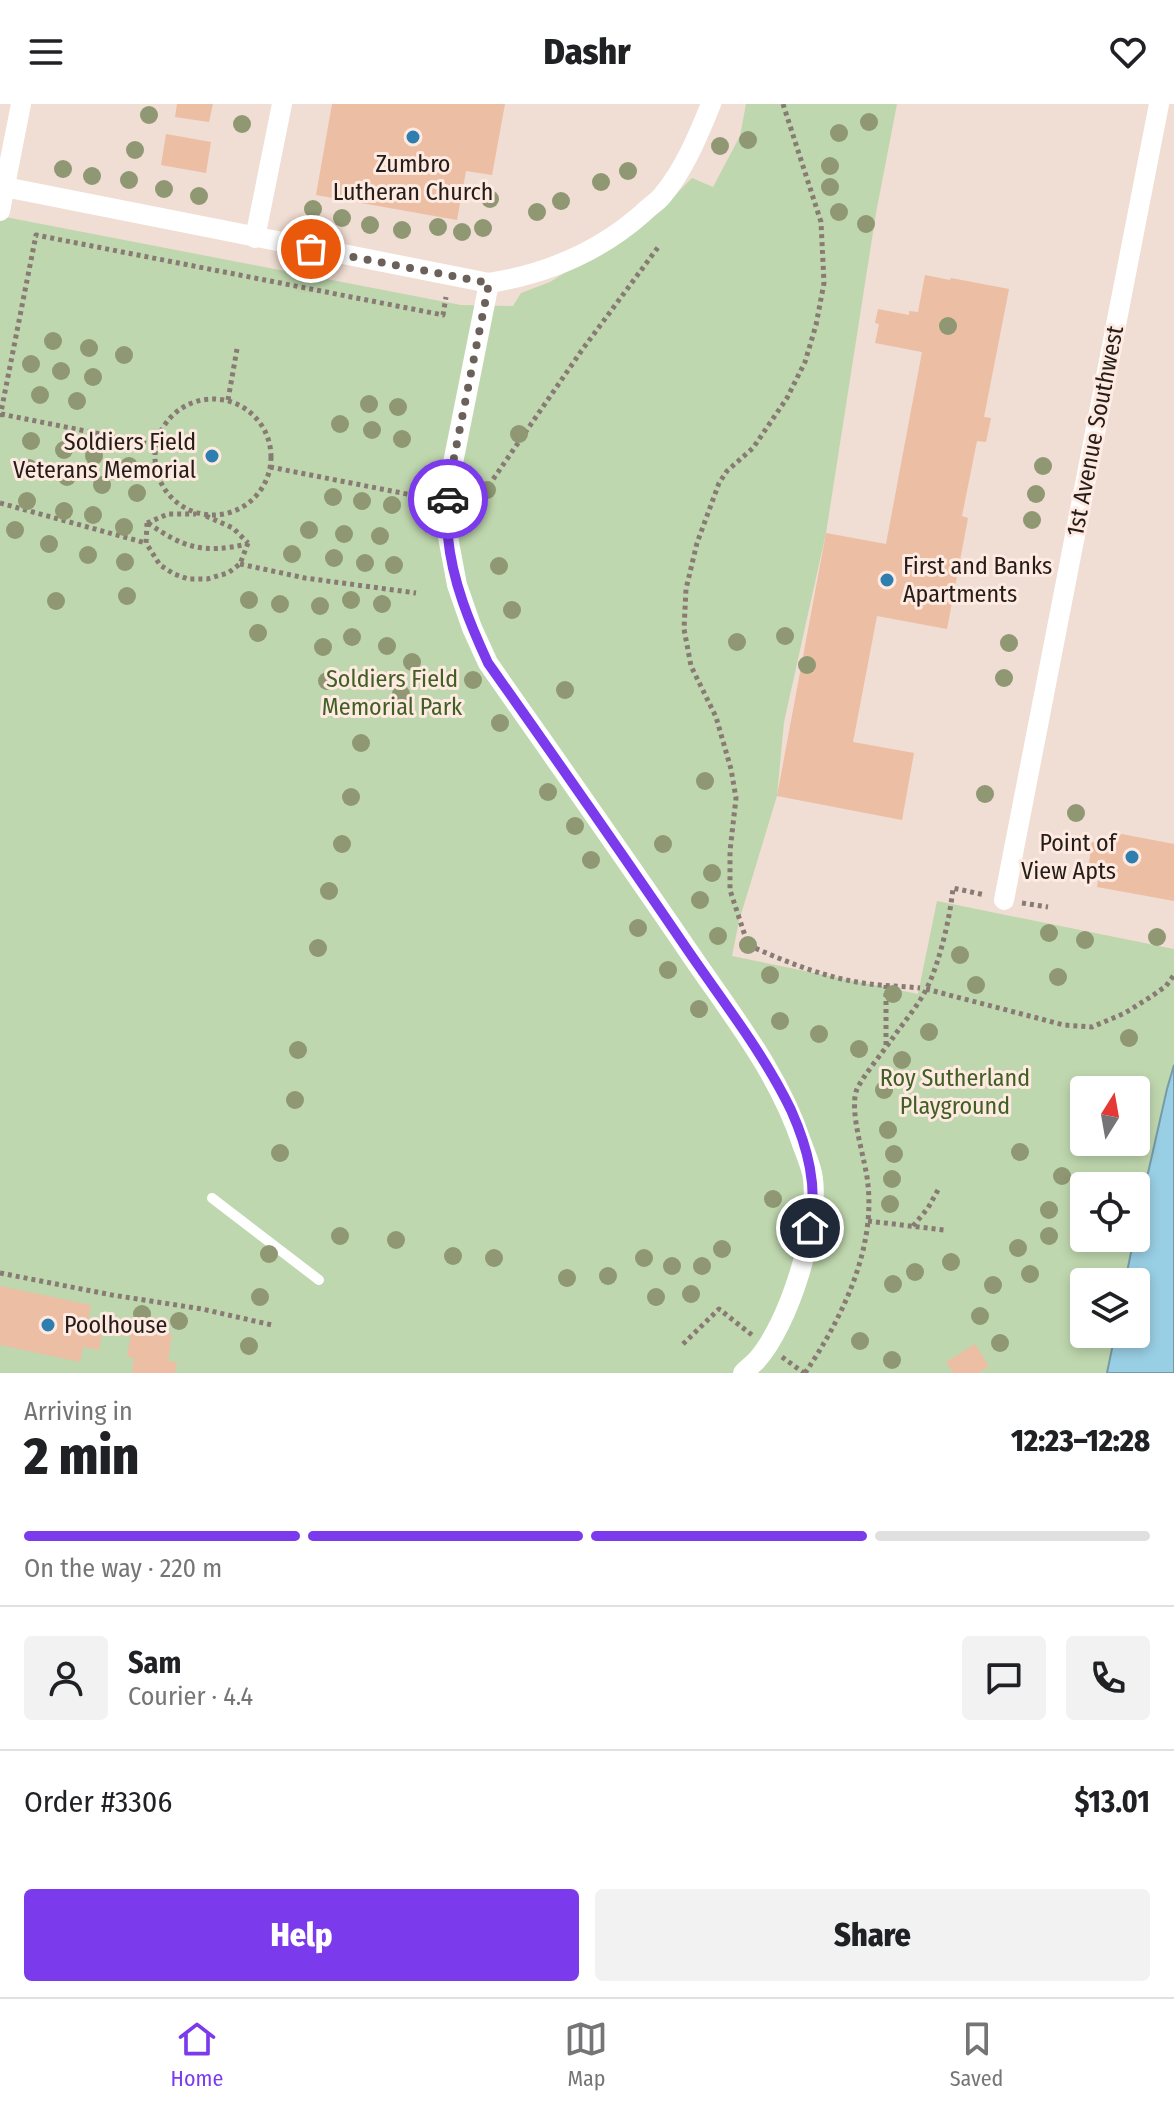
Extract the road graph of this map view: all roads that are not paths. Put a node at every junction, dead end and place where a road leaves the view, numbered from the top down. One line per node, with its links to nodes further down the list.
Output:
1 (21, 104): 5 (street)
2 (282, 104): 7 (street)
3 (711, 104): 8 (street)
4 (1159, 104): 9 (street, 1st Avenue Southwest)
5 (2, 186): 6 (street); 7 (street)
6 (0, 211)
7 (255, 238): 8 (street)
8 (489, 283): 12 (street)
9 (1004, 900)
10 (212, 1198): 11 (lane)
11 (319, 1280)
12 (743, 1373)

